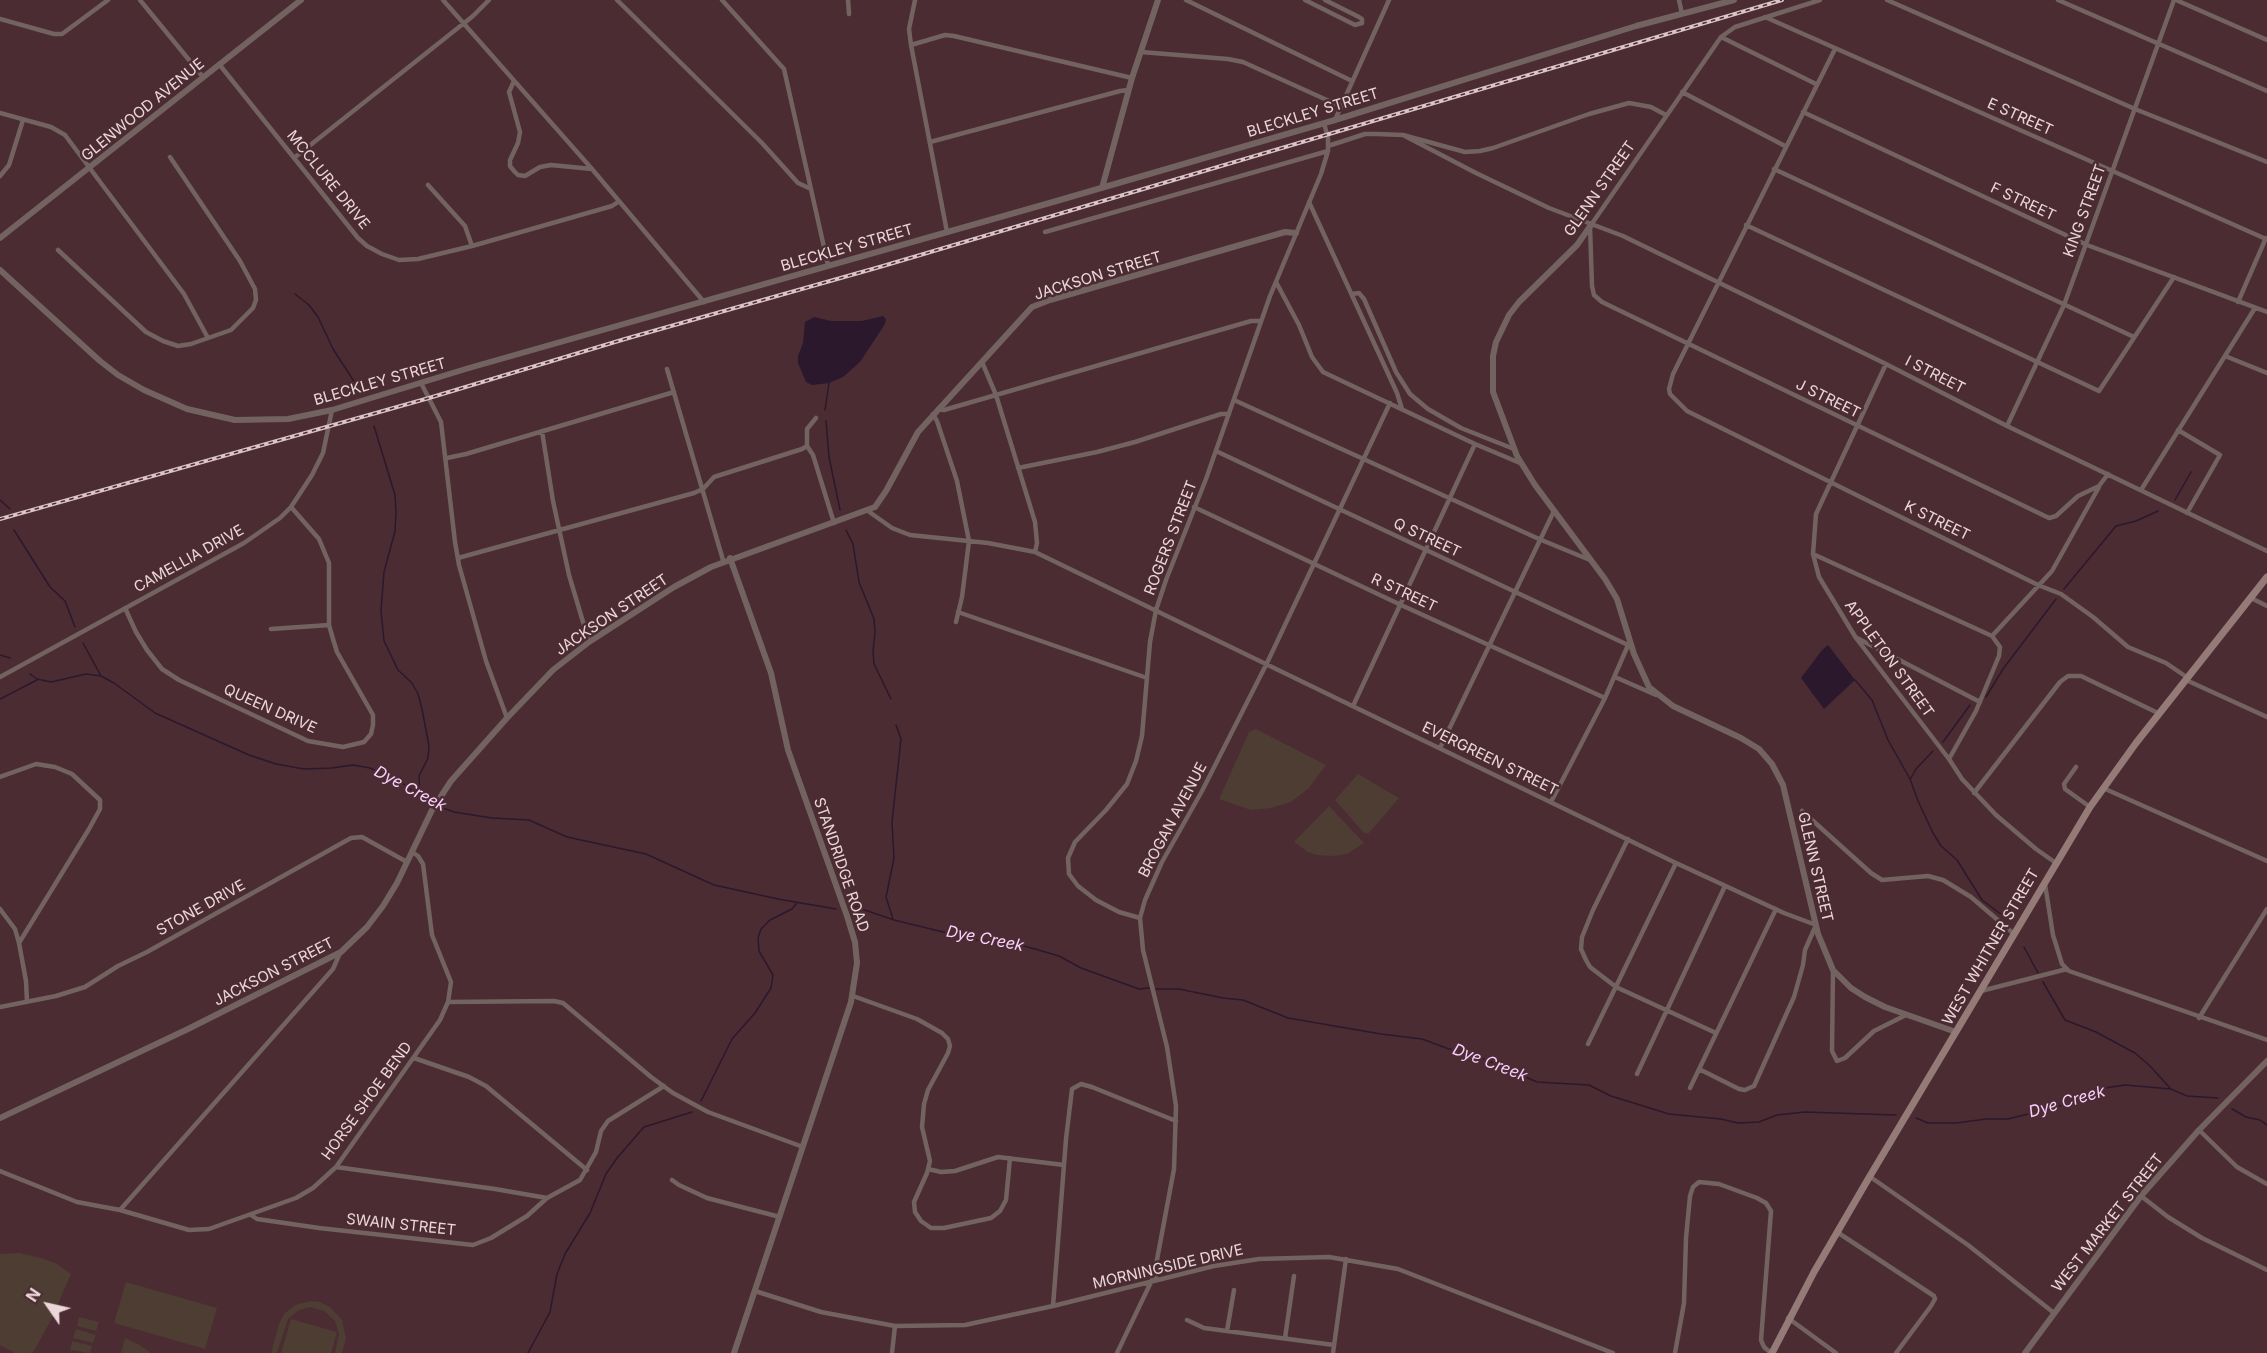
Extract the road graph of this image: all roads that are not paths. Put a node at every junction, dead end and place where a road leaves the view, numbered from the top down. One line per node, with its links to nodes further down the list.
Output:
1 (108, 0): 25 (street)
2 (140, 0): 34 (street)
3 (301, 0): 33 (street, GLENWOOD AVENUE)
4 (443, 0): 26 (street)
5 (489, 0): 26 (street)
6 (617, 0): 64 (street)
7 (722, 0): 64 (street)
8 (848, 0): 22 (street)
9 (915, 0): 30 (street)
10 (1158, 0): 32 (street)
11 (1186, 0): 37 (street)
12 (1305, 0): 13 (street)
13 (1325, 0)
14 (1389, 0): 37 (street)
15 (1679, 0): 23 (street)
16 (1734, 0): 23 (street, BLECKLEY STREET)
17 (1820, 0): 21 (street, GLENN STREET)
18 (1887, 0): 43 (street)
19 (2058, 0): 29 (street)
20 (2175, 0): 28 (street); 29 (street, KING STREET)
21 (1806, 2): 24 (street, GLENN STREET)
22 (849, 14)
23 (1682, 14): 48 (street, BLECKLEY STREET)
24 (1765, 17): 27 (street, GLENN STREET); 31 (street, E STREET)
25 (0, 19)
26 (464, 23): 36 (street); 55 (street)
27 (1721, 37): 38 (street); 41 (street, GLENN STREET)
28 (2267, 40)
29 (2158, 44): 40 (street); 43 (street, KING STREET)
30 (911, 45): 35 (street); 51 (street)
31 (1835, 49): 38 (street); 60 (street, E STREET)
32 (1141, 52): 35 (street); 42 (street)
33 (219, 64): 34 (street, GLENWOOD AVENUE); 55 (street, MCCLURE DRIVE)
34 (203, 77): 57 (street, GLENWOOD AVENUE)
35 (1132, 78): 39 (street)
36 (514, 81): 58 (street); 58 (street)
37 (1352, 81): 42 (street)
38 (1816, 84): 45 (street)
39 (1128, 90): 51 (street); 63 (street)
40 (2267, 91)
41 (1682, 92): 46 (street, GLENN STREET); 52 (street)
42 (1340, 106): 48 (street)
43 (2135, 109): 56 (street); 60 (street, KING STREET)
44 (0, 112): 47 (street)
45 (1803, 112): 52 (street); 74 (street, F STREET)
46 (1666, 116): 50 (street); 68 (street, GLENN STREET)
47 (23, 120): 57 (street); 61 (street)
48 (1335, 120): 49 (street, BLECKLEY STREET)
49 (1324, 123): 53 (street); 63 (street, BLECKLEY STREET)
50 (1403, 135): 53 (street); 68 (street, I STREET)
51 (930, 142): 69 (street)
52 (1785, 146): 59 (street)
53 (1328, 148): 66 (street, ROGERS STREET); 70 (street)
54 (170, 157): 89 (street)
55 (294, 158): 75 (street, MCCLURE DRIVE)
56 (2267, 162)
57 (89, 168): 72 (street, GLENWOOD AVENUE); 89 (street)
58 (592, 169): 65 (street)
59 (1774, 169): 67 (street); 85 (street)
60 (2113, 171): 73 (street, E STREET); 74 (street, KING STREET)
61 (0, 176)
62 (428, 185): 75 (street)
63 (1102, 188): 69 (street, BLECKLEY STREET)
64 (811, 189): 77 (street)
65 (618, 202): 75 (street, MCCLURE DRIVE); 83 (street)
66 (1309, 202): 71 (street, ROGERS STREET); 82 (street)
67 (1746, 225): 81 (street); 94 (street)
68 (1590, 226): 81 (street, I STREET); 91 (street, J STREET); 115 (street, GLENN STREET)
69 (947, 232): 77 (street, BLECKLEY STREET)
70 (1045, 232)
71 (1296, 233): 80 (street, ROGERS STREET); 93 (street, JACKSON STREET)
72 (0, 238)
73 (2267, 238): 84 (street)
74 (2086, 244): 79 (street, F STREET); 85 (street, KING STREET)
75 (472, 246)
76 (58, 250): 89 (street)
77 (828, 266): 83 (street, BLECKLEY STREET)
78 (0, 270): 105 (street, BLECKLEY STREET)
79 (2174, 277): 84 (street, F STREET); 90 (street)
80 (1276, 282): 88 (street, ROGERS STREET); 102 (street)
81 (1719, 283): 91 (street); 95 (street, I STREET)
82 (1352, 294): 104 (street); 115 (street)
83 (705, 302): 98 (street, BLECKLEY STREET)
84 (2238, 302): 86 (street, F STREET)
85 (2064, 305): 90 (street); 94 (street, KING STREET)
86 (2255, 308): 87 (street, F STREET); 92 (street)
87 (2267, 312)
88 (1261, 321): 100 (street); 101 (street, ROGERS STREET)
89 (208, 338)
90 (2134, 338): 94 (street)
91 (1688, 345): 109 (street, J STREET); 122 (street, K STREET)
92 (2225, 356): 97 (street); 111 (street)
93 (982, 362): 100 (street); 103 (street, JACKSON STREET)
94 (2038, 362): 110 (street, KING STREET)
95 (1886, 364): 109 (street, APPLETON STREET); 110 (street, I STREET)
96 (666, 369): 99 (street)
97 (2267, 373)
98 (421, 383): 105 (street, BLECKLEY STREET); 117 (street)
99 (674, 392): 112 (street); 124 (street)
100 (996, 395): 103 (street); 120 (street)
101 (1234, 400): 107 (street, ROGERS STREET); 118 (street)
102 (1389, 403): 104 (street); 118 (street, BROGAN AVENUE)
103 (938, 409): 106 (street, JACKSON STREET)
104 (1402, 409): 113 (street)
105 (332, 410): 127 (street, CAMELLIA DRIVE)
106 (933, 414): 129 (street, JACKSON STREET); 135 (street)
107 (1229, 414): 116 (street, ROGERS STREET); 120 (street)
108 (816, 418): 114 (street)
109 (1857, 426): 122 (street, APPLETON STREET); 123 (street, J STREET)
110 (2007, 426): 121 (street, I STREET)
111 (2178, 430): 125 (street); 132 (street)
112 (542, 431): 117 (street); 134 (street)
113 (1475, 444): 119 (street); 126 (street)
114 (807, 446): 124 (street); 133 (street)
115 (1514, 449): 119 (street, GLENN STREET)
116 (1216, 451): 128 (street, ROGERS STREET); 130 (street, Q STREET)
117 (447, 458): 141 (street)
118 (1364, 458): 126 (street); 130 (street, BROGAN AVENUE)
119 (1520, 463): 131 (street, GLENN STREET)
120 (1018, 468): 139 (street)
121 (2108, 474): 123 (street, J STREET); 125 (street, I STREET)
122 (1830, 482): 140 (street, APPLETON STREET); 146 (street, K STREET)
123 (2099, 486): 146 (street)
124 (702, 489): 134 (street); 142 (street)
125 (2141, 490): 132 (street, I STREET)
126 (1451, 498): 136 (street); 137 (street)
127 (291, 507): 151 (street, CAMELLIA DRIVE); 155 (street, QUEEN DRIVE)
128 (1194, 507): 144 (street, R STREET); 152 (street, ROGERS STREET)
129 (868, 511): 133 (street, JACKSON STREET); 135 (street, EVERGREEN STREET)
130 (1340, 511): 137 (street, Q STREET); 144 (street, BROGAN AVENUE)
131 (1554, 511): 136 (street); 143 (street, GLENN STREET)
132 (2187, 513): 138 (street, I STREET)
133 (834, 523): 142 (street, JACKSON STREET)
134 (560, 531): 141 (street); 159 (street)
135 (969, 540): 139 (street, EVERGREEN STREET); 153 (street)
136 (1539, 540): 143 (street); 147 (street)
137 (1427, 551): 147 (street, Q STREET); 149 (street)
138 (2267, 551)
139 (1035, 552): 152 (street, EVERGREEN STREET)
140 (1813, 554): 157 (street); 158 (street, APPLETON STREET)
141 (458, 558): 173 (street)
142 (727, 559): 159 (street, JACKSON STREET); 203 (street, STANDRIDGE ROAD)
143 (1592, 560): 160 (street, GLENN STREET)
144 (1315, 564): 149 (street, R STREET); 162 (street, BROGAN AVENUE)
145 (2267, 577): 148 (main road, WEST WHITNER STREET)
146 (2038, 585): 157 (street); 166 (street, K STREET)
147 (1514, 593): 160 (street, Q STREET); 161 (street)
148 (2251, 598): 150 (street); 166 (main road, WEST WHITNER STREET)
149 (1401, 605): 161 (street, R STREET); 170 (street)
150 (2267, 606)
151 (125, 608): 155 (street, QUEEN DRIVE); 163 (street, CAMELLIA DRIVE)
152 (1156, 610): 162 (street, EVERGREEN STREET); 165 (street, ROGERS STREET)
153 (958, 612): 154 (street); 165 (street)
154 (956, 622)
155 (329, 626): 156 (street)
156 (271, 630)
157 (1992, 636): 169 (street)
158 (1856, 638): 169 (street); 175 (street, APPLETON STREET)
159 (589, 642): 173 (street, JACKSON STREET)
160 (1629, 643): 164 (street); 167 (street, GLENN STREET)
161 (1490, 645): 168 (street, R STREET); 174 (street)
162 (1267, 663): 170 (street, EVERGREEN STREET); 194 (street, BROGAN AVENUE)
163 (0, 677)
164 (1615, 677): 167 (street, GLENN STREET); 168 (street)
165 (1147, 678): 194 (street, ROGERS STREET)
166 (2187, 679): 171 (main road, WEST WHITNER STREET); 172 (street, K STREET)
167 (1659, 696): 195 (street, GLENN STREET)
168 (1605, 698): 180 (street)
169 (1980, 702): 175 (street)
170 (1353, 706): 174 (street, EVERGREEN STREET)
171 (2160, 714): 178 (main road, WEST WHITNER STREET); 179 (street)
172 (2267, 717)
173 (507, 718): 184 (street, JACKSON STREET)
174 (1440, 748): 180 (street, EVERGREEN STREET)
175 (1949, 759): 179 (street, APPLETON STREET)
176 (2076, 767): 181 (street)
177 (0, 777): 197 (street)
178 (2103, 789): 181 (main road, WEST WHITNER STREET); 185 (street)
179 (1974, 793): 187 (street, APPLETON STREET)
180 (1551, 802): 183 (street, EVERGREEN STREET)
181 (2090, 807): 187 (main road, WEST WHITNER STREET)
182 (1802, 811): 196 (street)
183 (1628, 839): 188 (street, EVERGREEN STREET); 201 (street)
184 (412, 852): 186 (street, JACKSON STREET); 205 (street, HORSE SHOE BEND)
185 (2267, 861)
186 (407, 862): 198 (street, JACKSON STREET); 204 (street, STONE DRIVE)
187 (2056, 862): 189 (main road, WEST WHITNER STREET)
188 (1676, 863): 190 (street, EVERGREEN STREET); 201 (street)
189 (2044, 882): 196 (main road, WEST WHITNER STREET); 199 (street)
190 (1725, 886): 192 (street, EVERGREEN STREET); 207 (street)
191 (0, 909): 197 (street)
192 (1776, 909): 195 (street, EVERGREEN STREET); 211 (street)
193 (2267, 909): 209 (street)
194 (1140, 918): 221 (street, BROGAN AVENUE)
195 (1816, 925): 200 (street, GLENN STREET); 216 (street)
196 (2014, 934): 202 (main road, WEST WHITNER STREET)
197 (20, 943): 204 (street)
198 (341, 952): 220 (street, JACKSON STREET); 235 (street)
199 (2067, 969): 202 (street); 209 (street)
200 (1833, 970): 208 (street, GLENN STREET); 208 (street)
201 (1616, 987): 207 (street); 213 (street)
202 (1981, 991): 210 (main road, WEST WHITNER STREET)
203 (853, 996): 223 (street, STANDRIDGE ROAD); 227 (street)
204 (27, 1002): 206 (street, STONE DRIVE)
205 (448, 1002): 214 (street, HORSE SHOE BEND); 218 (street)
206 (0, 1007)
207 (1666, 1010): 211 (street); 217 (street)
208 (1906, 1015): 210 (street, GLENN STREET)
209 (2199, 1018): 212 (street)
210 (1956, 1032): 230 (main road, WEST WHITNER STREET)
211 (1716, 1033): 216 (street)
212 (2267, 1040)
213 (1588, 1044)
214 (414, 1058): 226 (street, HORSE SHOE BEND); 228 (street)
215 (2267, 1060): 222 (street, WEST MARKET STREET)
216 (1699, 1069): 219 (street)
217 (1637, 1074)
218 (664, 1086): 223 (street); 228 (street, SWAIN STREET)
219 (1690, 1088)
220 (0, 1118)
221 (1176, 1120): 225 (street); 242 (street, BROGAN AVENUE)
222 (2199, 1130): 232 (street); 233 (street, WEST MARKET STREET)
223 (803, 1147): 237 (street, STANDRIDGE ROAD)
224 (1010, 1158): 225 (street); 227 (street); 227 (street)
225 (1064, 1165): 245 (street)
226 (336, 1167): 234 (street); 236 (street, HORSE SHOE BEND)
227 (928, 1169)
228 (587, 1170): 234 (street, SWAIN STREET)
229 (0, 1172): 235 (street, HORSE SHOE BEND)
230 (1869, 1176): 238 (main road, WEST WHITNER STREET); 246 (street)
231 (672, 1179): 237 (street)
232 (2267, 1184)
233 (2141, 1196): 240 (street); 246 (street, WEST MARKET STREET)
234 (547, 1198): 236 (street, SWAIN STREET)
235 (120, 1210): 236 (street, HORSE SHOE BEND)
236 (251, 1215)
237 (780, 1217): 244 (street, STANDRIDGE ROAD)
238 (1837, 1232): 247 (main road, WEST WHITNER STREET); 261 (street)
239 (1346, 1259): 242 (street, MORNINGSIDE DRIVE); 252 (street); 257 (street, MORNINGSIDE DRIVE)
240 (2267, 1270)
241 (1294, 1276): 251 (street)
242 (1154, 1280): 245 (street, MORNINGSIDE DRIVE); 255 (street, BROGAN AVENUE)
243 (1234, 1290): 250 (street)
244 (755, 1292): 249 (street, MORNINGSIDE DRIVE); 253 (street, STANDRIDGE ROAD)
245 (1053, 1306): 249 (street, MORNINGSIDE DRIVE)
246 (2054, 1313): 262 (street, WEST MARKET STREET)
247 (1788, 1318): 259 (main road, WEST WHITNER STREET); 260 (street)
248 (1187, 1320): 250 (street)
249 (895, 1326): 254 (street)
250 (1227, 1331): 251 (street)
251 (1285, 1338): 252 (street)
252 (1334, 1345): 256 (street)
253 (734, 1353)
254 (892, 1353)
255 (1117, 1353)
256 (1333, 1353)
257 (1613, 1353)
258 (1675, 1353): 259 (street)
259 (1771, 1353)
260 (1836, 1353)
261 (1896, 1353)
262 (2025, 1353)

